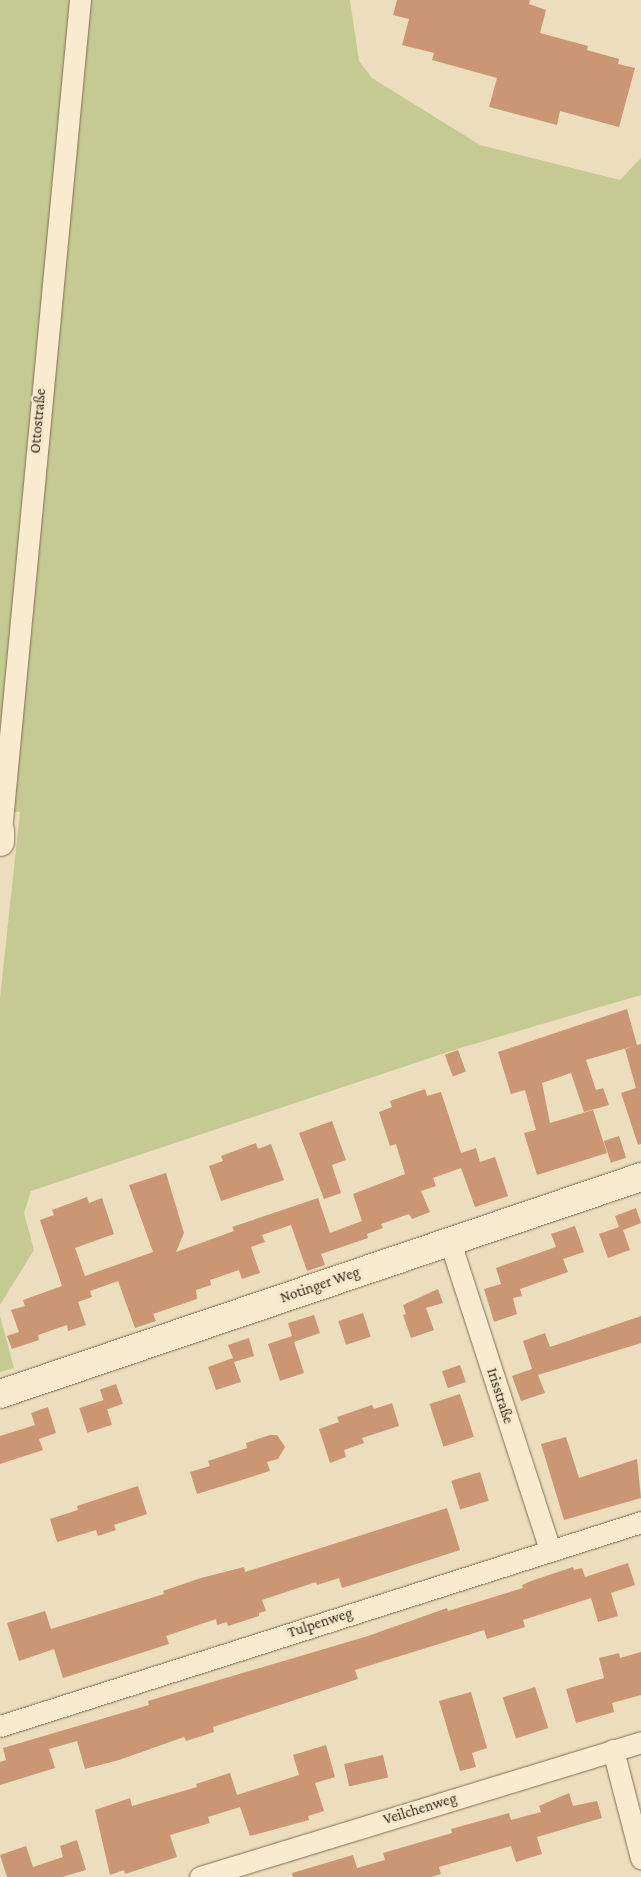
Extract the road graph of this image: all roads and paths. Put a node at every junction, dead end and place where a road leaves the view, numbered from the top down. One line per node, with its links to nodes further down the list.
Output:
1 (80, 0): 2 (street, Ottostraße)
2 (0, 835)
3 (641, 1177): 4 (street, Notinger Weg)
4 (450, 1242): 5 (street, Notinger Weg); 7 (street, Irisstraße)
5 (0, 1394)
6 (641, 1522): 7 (street, Tulpenweg)
7 (550, 1550): 8 (street, Tulpenweg)
8 (0, 1726)
9 (641, 1742): 10 (street, Veilchenweg)
10 (613, 1750): 11 (street); 12 (street, Veilchenweg)
11 (641, 1858)
12 (200, 1877)

